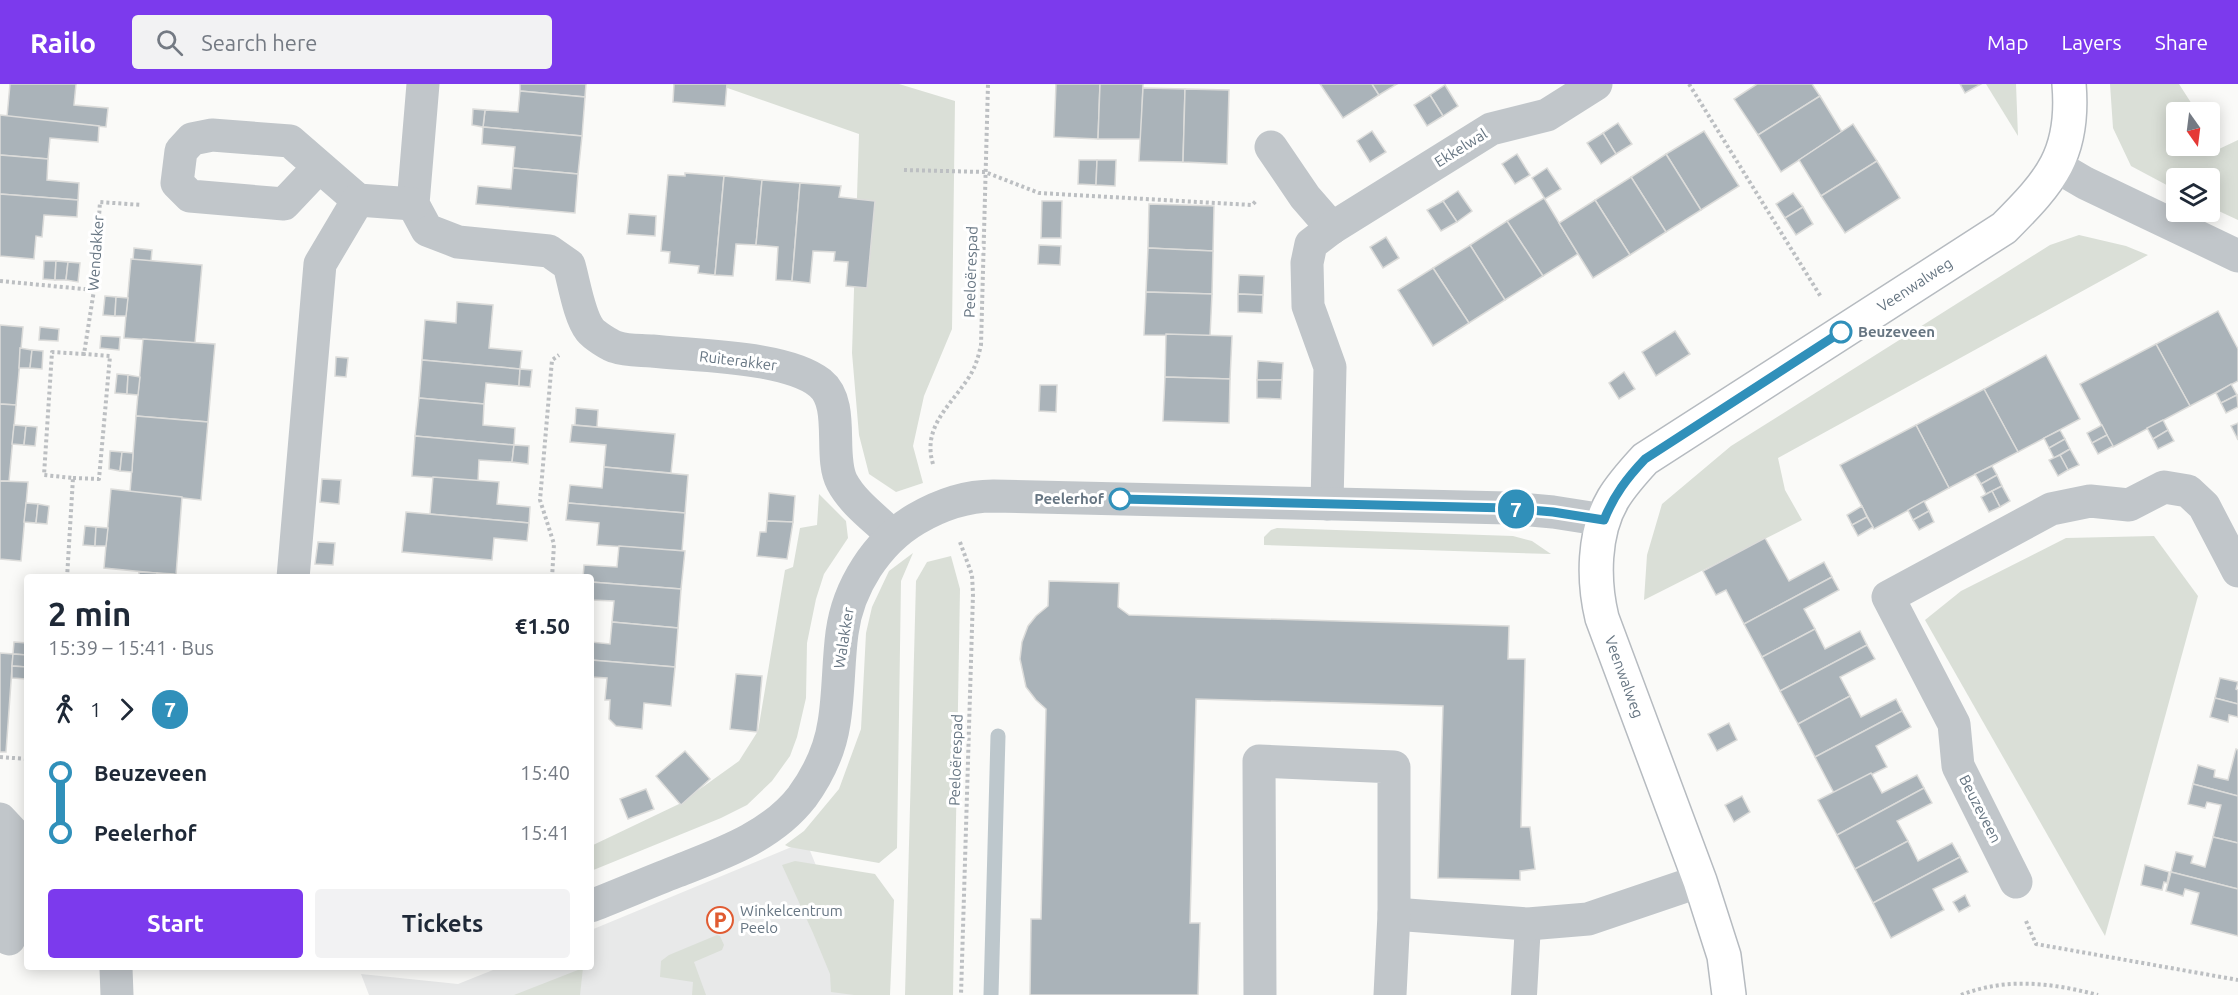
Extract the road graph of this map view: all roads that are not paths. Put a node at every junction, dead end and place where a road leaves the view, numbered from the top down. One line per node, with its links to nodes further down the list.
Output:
1 (423, 84): 8 (street)
2 (1596, 84): 9 (street, Ekkelwal)
3 (2069, 84): 5 (street, Veenwalweg)
4 (1271, 147): 9 (street)
5 (2056, 166): 10 (street); 12 (street, Veenwalweg)
6 (319, 168): 6 (street); 7 (street)
7 (358, 200): 8 (street); 15 (street)
8 (413, 204): 13 (street, Ruiterakker)
9 (1332, 228): 11 (street, Ekkelwal)
10 (2238, 256)
11 (1327, 504): 12 (street, Walakker); 13 (street, Walakker)
12 (1604, 520): 17 (street, Veenwalweg)
13 (892, 535): 19 (street, Walakker)
14 (2238, 571): 18 (street, Beuzeveen)
15 (293, 574)
16 (0, 819): 22 (street)
17 (1700, 881): 21 (street); 28 (street, Veenwalweg)
18 (2016, 882)
19 (594, 905)
20 (1394, 914): 21 (street); 25 (street); 26 (street)
21 (1528, 924): 27 (lane)
22 (12, 939)
23 (116, 970): 24 (street)
24 (117, 995)
25 (1260, 995)
26 (1390, 995)
27 (1524, 995)
28 (1729, 995)

